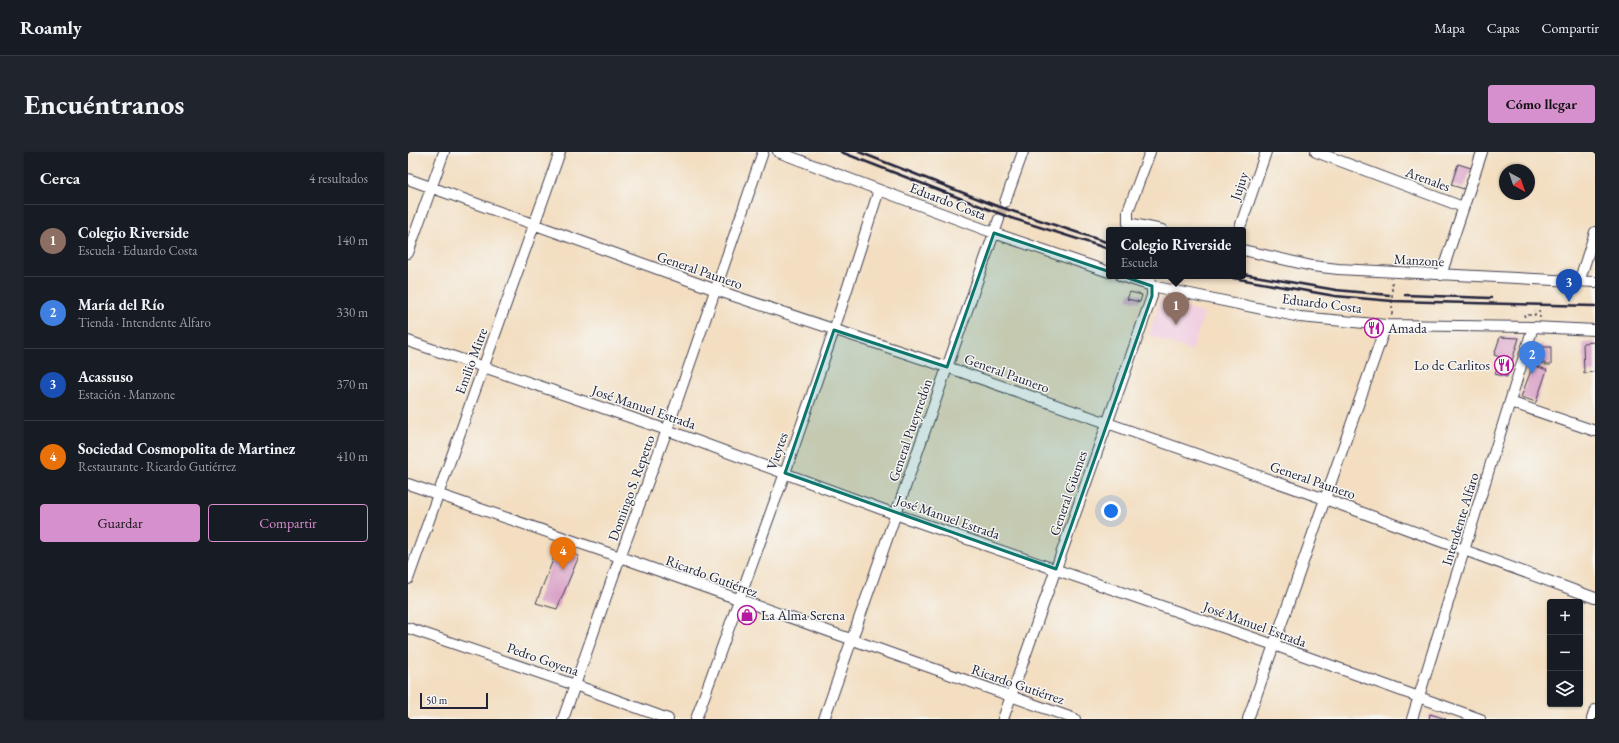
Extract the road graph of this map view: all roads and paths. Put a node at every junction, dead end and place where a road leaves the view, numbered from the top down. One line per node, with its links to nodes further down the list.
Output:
1 (444, 152): 11 (street)
2 (560, 152): 16 (street, Emilio Mitre)
3 (763, 152): 31 (street, Domingo S. Repetto)
4 (778, 152): 12 (street, Eduardo Costa)
5 (1023, 152): 13 (street)
6 (1150, 152): 17 (street)
7 (1266, 152): 18 (street, Jujuy)
8 (1316, 152): 14 (street, Arenales)
9 (1482, 152): 14 (street)
10 (408, 179): 11 (street, General Paunero)
11 (431, 188): 16 (street, General Paunero); 22 (street)
12 (879, 190): 20 (street, Eduardo Costa); 38 (street, Vieytes)
13 (1005, 202)
14 (1463, 207): 25 (street)
15 (999, 218): 20 (street, General Pueyrredón)
16 (534, 226): 31 (street, General Paunero); 42 (street, Emilio Mitre)
17 (1129, 227)
18 (1240, 227)
19 (1595, 232): 28 (street)
20 (994, 233): 23 (street, Eduardo Costa); 41 (street, General Pueyrredón)
21 (1246, 251): 24 (street, Manzone)
22 (408, 253)
23 (1106, 271)
24 (1392, 272): 25 (street, Manzone); 36 (path)
25 (1441, 275): 28 (street, Manzone)
26 (1130, 279): 30 (street, Eduardo Costa)
27 (1148, 279): 30 (street)
28 (1579, 282): 29 (street, Manzone)
29 (1595, 282)
30 (1152, 286): 36 (street, Eduardo Costa); 44 (street, General Güemes)
31 (716, 290): 38 (street, General Paunero); 45 (street, Domingo S. Repetto)
32 (1535, 310): 34 (path)
33 (1539, 310): 35 (path)
34 (1524, 314)
35 (1540, 317)
36 (1389, 325): 37 (street, Eduardo Costa); 50 (street)
37 (1533, 327): 39 (street, Eduardo Costa); 43 (street, Intendente Alfaro)
38 (834, 330): 41 (street, General Paunero); 47 (street, Vieytes)
39 (1595, 330)
40 (408, 341): 42 (street, José Manuel Estrada)
41 (947, 366): 44 (street, General Paunero); 51 (street, General Pueyrredón)
42 (483, 367): 45 (street, José Manuel Estrada); 49 (street, Emilio Mitre)
43 (1510, 402): 46 (street); 52 (street, Intendente Alfaro)
44 (1107, 423): 50 (street, General Paunero); 54 (street, General Güemes)
45 (667, 430): 47 (street, José Manuel Estrada); 53 (street, Domingo S. Repetto)
46 (1595, 431)
47 (785, 473): 51 (street, José Manuel Estrada); 57 (street, Vieytes)
48 (408, 484): 49 (street, Ricardo Gutiérrez)
49 (437, 494): 53 (street, Ricardo Gutiérrez); 55 (street, Emilio Mitre)
50 (1325, 499): 52 (street, General Paunero); 60 (street)
51 (895, 514): 54 (street, José Manuel Estrada); 59 (street, General Pueyrredón)
52 (1465, 550): 56 (street, General Paunero); 63 (street, Intendente Alfaro)
53 (620, 557): 57 (street, Ricardo Gutiérrez); 61 (street, Domingo S. Repetto)
54 (1056, 569): 60 (street, José Manuel Estrada); 62 (street, General Güemes)
55 (408, 579)
56 (1595, 598)
57 (739, 600): 59 (street, Ricardo Gutiérrez); 67 (street, Vieytes)
58 (408, 628): 61 (street, Pedro Goyena)
59 (851, 640): 62 (street, Ricardo Gutiérrez); 68 (street, General Pueyrredón)
60 (1274, 645): 63 (street, José Manuel Estrada); 71 (street)
61 (575, 685): 65 (street, Domingo S. Repetto); 66 (street, Pedro Goyena)
62 (1011, 697): 69 (street, General Güemes); 70 (street, Ricardo Gutiérrez)
63 (1419, 698): 72 (street, Intendente Alfaro); 73 (street, José Manuel Estrada)
64 (1595, 710): 74 (street)
65 (563, 719)
66 (668, 719)
67 (696, 719)
68 (824, 719)
69 (1003, 719)
70 (1074, 719)
71 (1248, 719)
72 (1412, 719)
73 (1480, 719)
74 (1592, 719)

